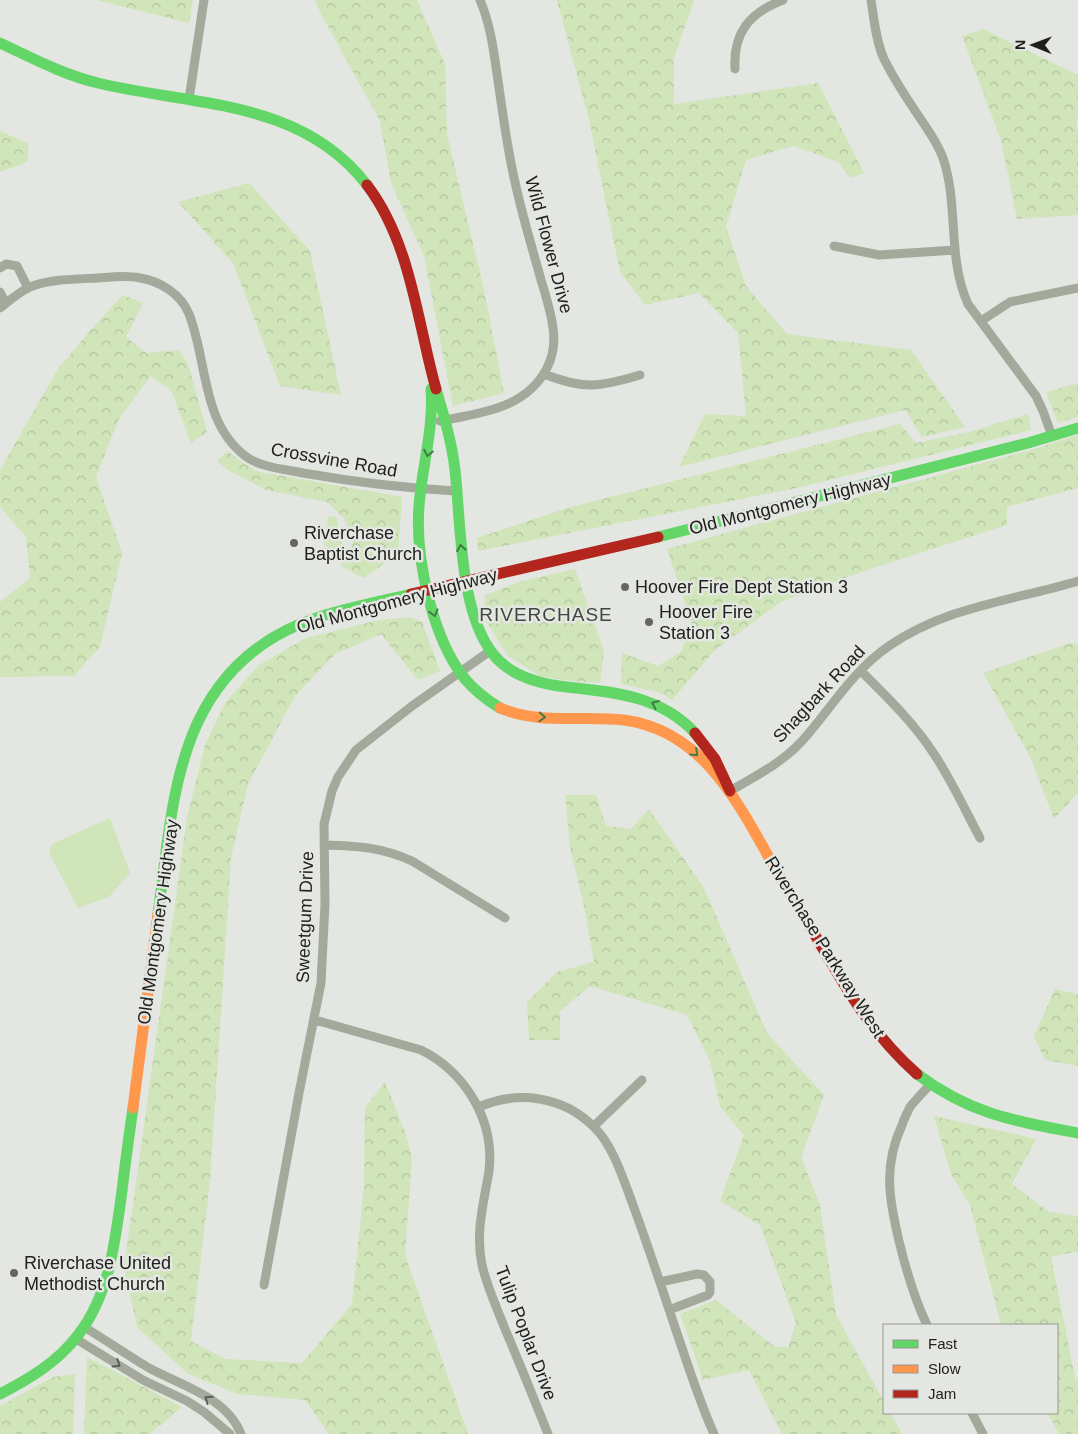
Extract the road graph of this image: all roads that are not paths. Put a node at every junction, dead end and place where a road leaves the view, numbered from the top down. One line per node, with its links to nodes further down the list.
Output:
1 (204, 0): 7 (street)
2 (480, 0): 17 (street, Wild Flower Drive)
3 (783, 0): 6 (street)
4 (871, 0): 9 (street)
5 (0, 44): 7 (street, Riverchase Parkway West)
6 (735, 70)
7 (188, 99): 16 (street, Riverchase Parkway West)
8 (834, 246): 9 (street)
9 (955, 250): 15 (street)
10 (0, 268): 11 (street)
11 (28, 288): 14 (street, Crossvine Road); 23 (street, Crossvine Road)
12 (1078, 288): 15 (street)
13 (0, 292): 14 (street)
14 (2, 307)
15 (981, 321): 22 (street)
16 (426, 352): 19 (street, Riverchase Parkway West); 20 (street, Riverchase Parkway West)
17 (544, 374): 18 (street); 19 (street, Wild Flower Drive)
18 (640, 375)
19 (445, 420): 20 (street, Wild Flower Drive); 24 (street, Riverchase Parkway West)
20 (432, 422): 23 (street, Riverchase Parkway West, one-way to 23)
21 (1078, 428): 22 (street, Old Montgomery Highway)
22 (1052, 436): 25 (street, Old Montgomery Highway)
23 (421, 489): 24 (street, Crossvine Road); 27 (street, Riverchase Parkway West)
24 (456, 492): 25 (street, Riverchase Parkway West, one-way to 24)
25 (467, 580): 27 (street, Old Montgomery Highway); 28 (street, Riverchase Parkway West)
26 (1078, 581): 29 (street, Shagbark Road)
27 (428, 590): 30 (street, Riverchase Parkway West, one-way to 30); 45 (street, Old Montgomery Highway)
28 (490, 651): 30 (street, Sweetgum Drive); 31 (street, Riverchase Parkway West, one-way to 28)
29 (861, 671): 31 (street, Shagbark Road); 32 (street)
30 (460, 673): 31 (street, Riverchase Parkway West, one-way to 31); 33 (street, Sweetgum Drive)
31 (730, 791): 37 (street, Riverchase Parkway West)
32 (980, 838)
33 (324, 844): 34 (street); 35 (street, Sweetgum Drive)
34 (504, 918)
35 (315, 1020): 38 (street, Tulip Poplar Drive); 42 (street, Sweetgum Drive)
36 (642, 1080): 39 (street)
37 (930, 1084): 40 (street, Riverchase Parkway West); 44 (street)
38 (478, 1107): 39 (street); 51 (street, Tulip Poplar Drive)
39 (594, 1126): 41 (street)
40 (1078, 1133)
41 (660, 1282): 43 (street); 43 (street)
42 (264, 1285)
43 (669, 1310): 52 (street)
44 (927, 1324)
45 (84, 1327): 46 (street, Old Montgomery Highway); 50 (street, one-way to 45)
46 (76, 1339): 47 (street, Old Montgomery Highway); 49 (street, one-way to 49)
47 (0, 1394)
48 (973, 1414): 53 (street)
49 (230, 1434)
50 (241, 1434)
51 (548, 1434)
52 (714, 1434)
53 (983, 1434)

